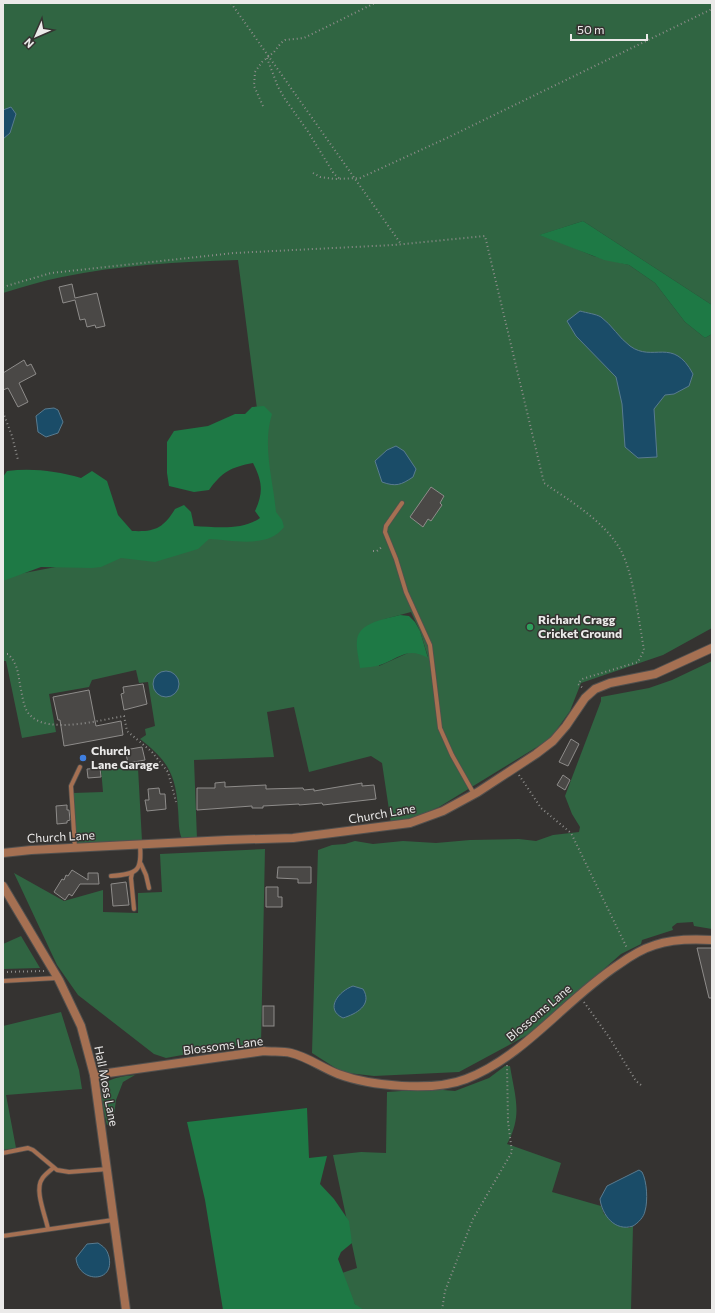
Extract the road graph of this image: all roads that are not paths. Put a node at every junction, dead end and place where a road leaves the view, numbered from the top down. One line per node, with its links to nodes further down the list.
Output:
1 (402, 503): 4 (lane)
2 (712, 648): 4 (street, Church Lane)
3 (80, 767): 6 (lane)
4 (474, 794): 5 (street, Church Lane)
5 (140, 844): 6 (street, Church Lane); 8 (lane)
6 (75, 848): 7 (street, Church Lane)
7 (3, 853)
8 (141, 863): 9 (lane); 12 (lane)
9 (132, 873): 10 (lane); 13 (lane)
10 (112, 876)
11 (3, 886): 15 (street, Hall Moss Lane)
12 (149, 888)
13 (134, 908)
14 (712, 940): 17 (street, Blossoms Lane)
15 (58, 978): 16 (lane); 17 (street, Hall Moss Lane)
16 (3, 981)
17 (94, 1075): 20 (street, Hall Moss Lane)
18 (3, 1153): 19 (lane)
19 (53, 1168): 20 (lane); 22 (lane)
20 (108, 1169): 21 (street, Hall Moss Lane)
21 (113, 1220): 22 (lane); 24 (street, Hall Moss Lane)
22 (48, 1229): 23 (lane)
23 (3, 1236)
24 (126, 1310)

